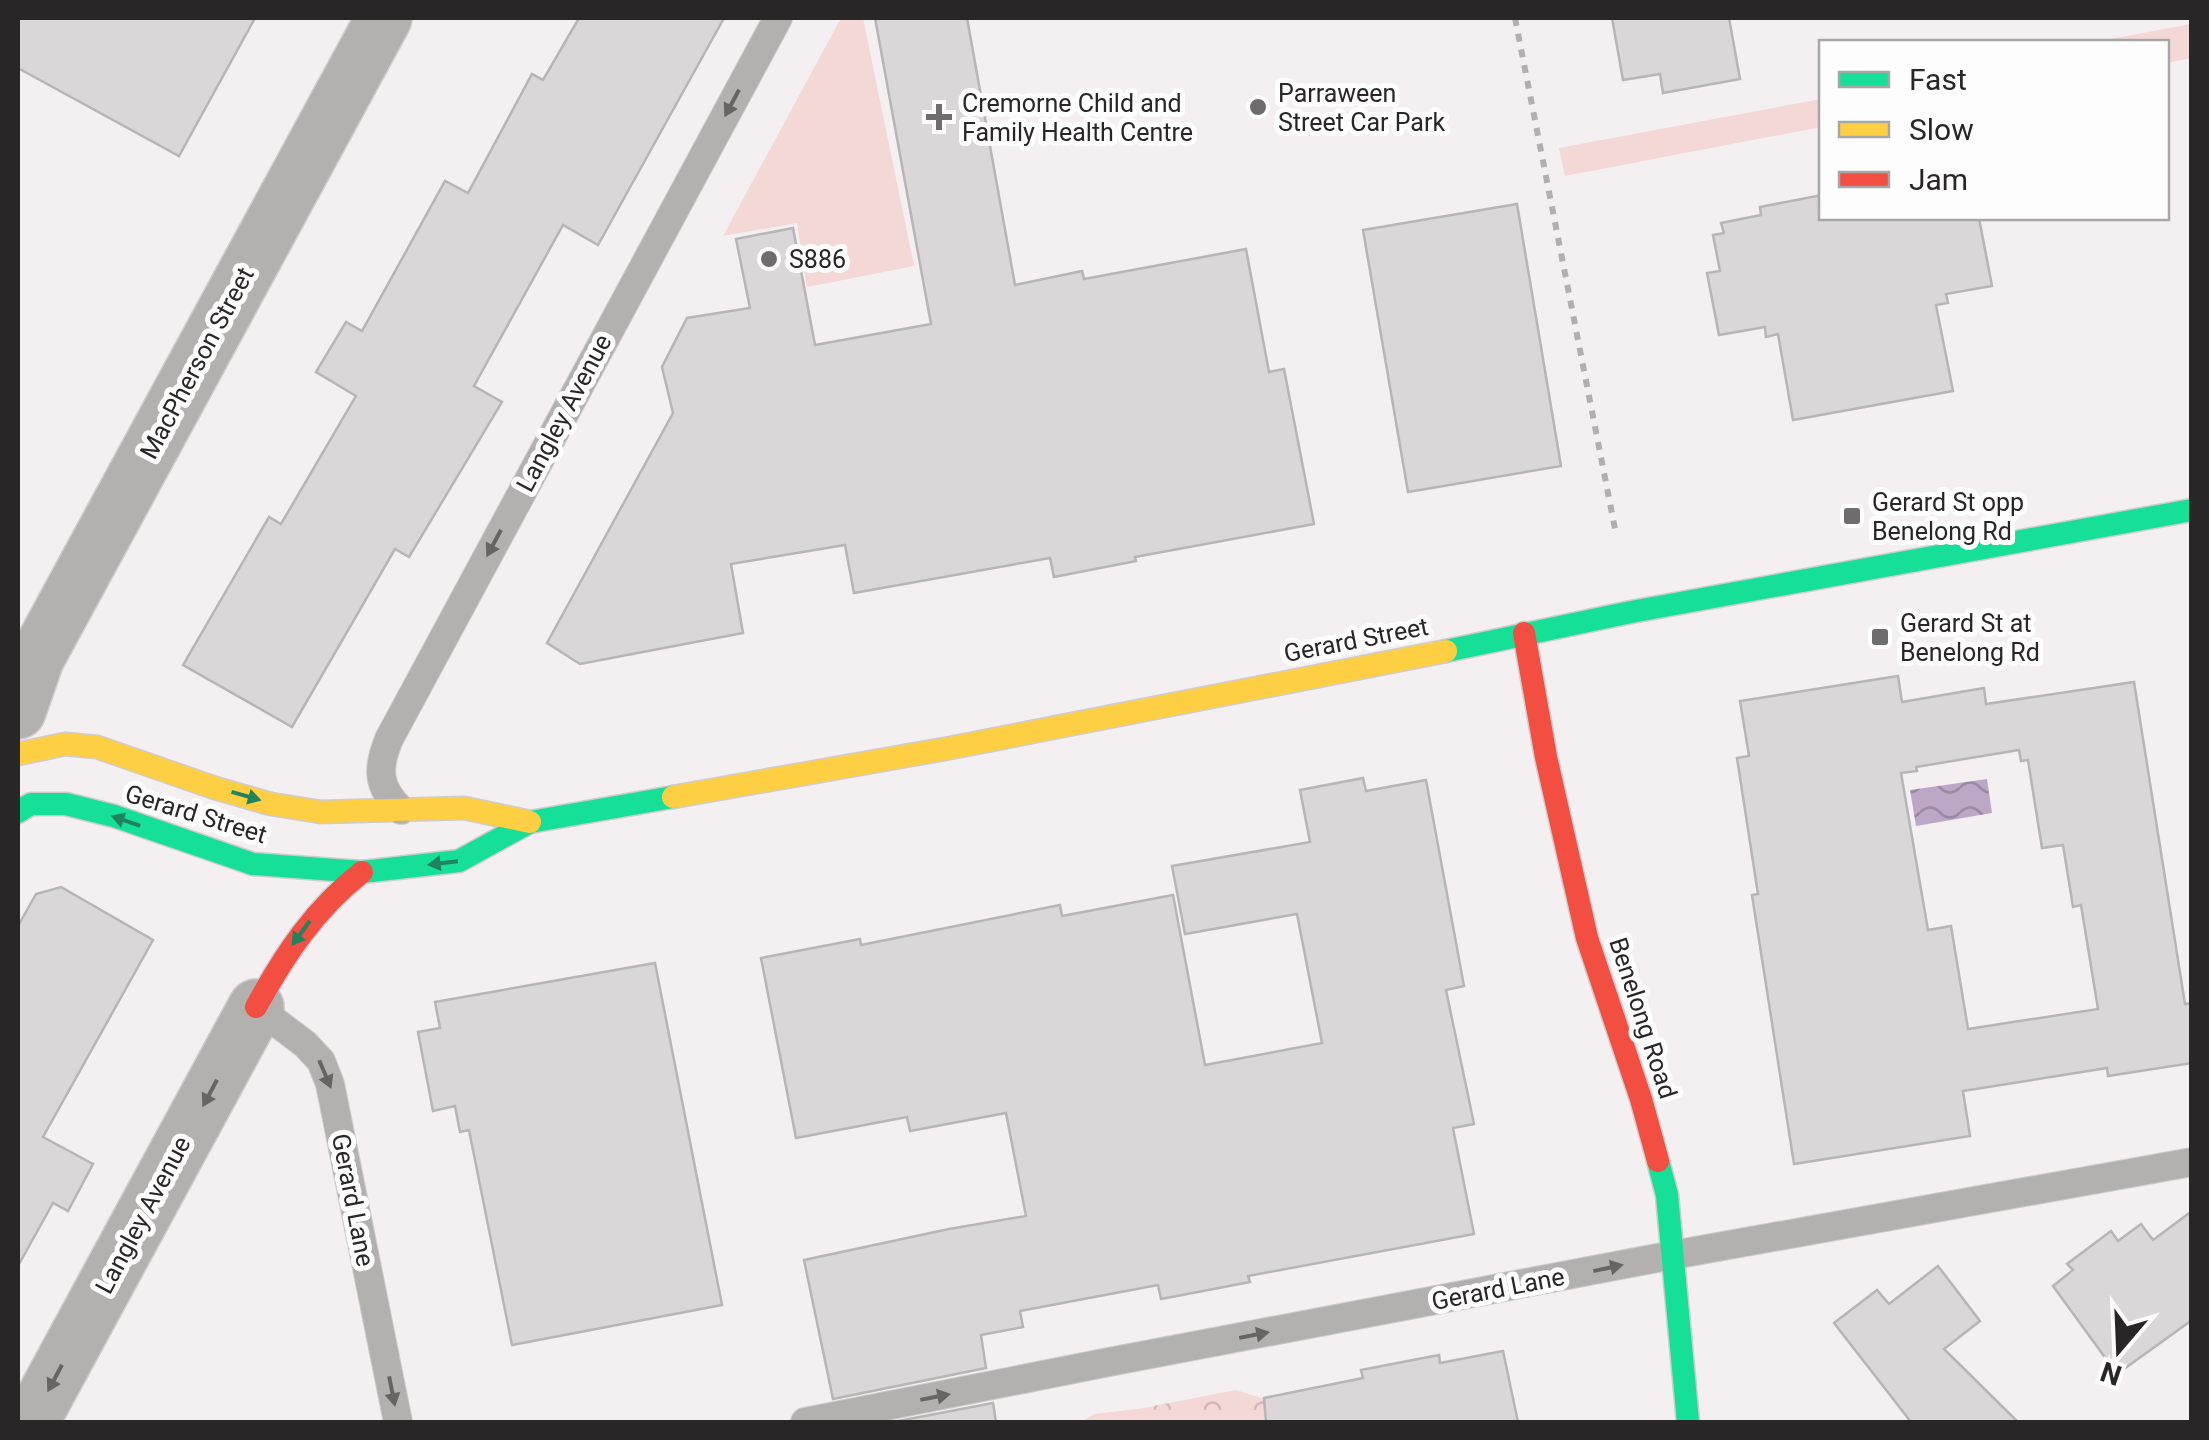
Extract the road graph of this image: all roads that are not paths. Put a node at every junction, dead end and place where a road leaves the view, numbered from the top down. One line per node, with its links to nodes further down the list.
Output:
1 (384, 18): 5 (street, MacPherson Street)
2 (778, 18): 7 (lane, Langley Avenue, one-way to 7)
3 (2192, 510): 4 (main road, Gerard Street)
4 (1524, 634): 9 (main road, Gerard Street); 13 (main road, Benelong Road)
5 (27, 654): 6 (street, MacPherson Street)
6 (19, 736): 7 (main road, Gerard Street, one-way to 7)
7 (402, 810): 9 (main road, Gerard Street)
8 (18, 812): 10 (main road, Gerard Street, one-way to 8)
9 (530, 822): 10 (main road, Gerard Street, one-way to 10)
10 (362, 872): 11 (main road, one-way to 11)
11 (256, 1007): 14 (street, Langley Avenue, one-way to 14); 15 (lane, Gerard Lane, one-way to 15)
12 (2192, 1162): 13 (lane, Gerard Lane)
13 (1673, 1255): 16 (lane, Gerard Lane, one-way to 13); 17 (main road, Benelong Road)
14 (30, 1422)
15 (398, 1422)
16 (805, 1422)
17 (1688, 1422)

